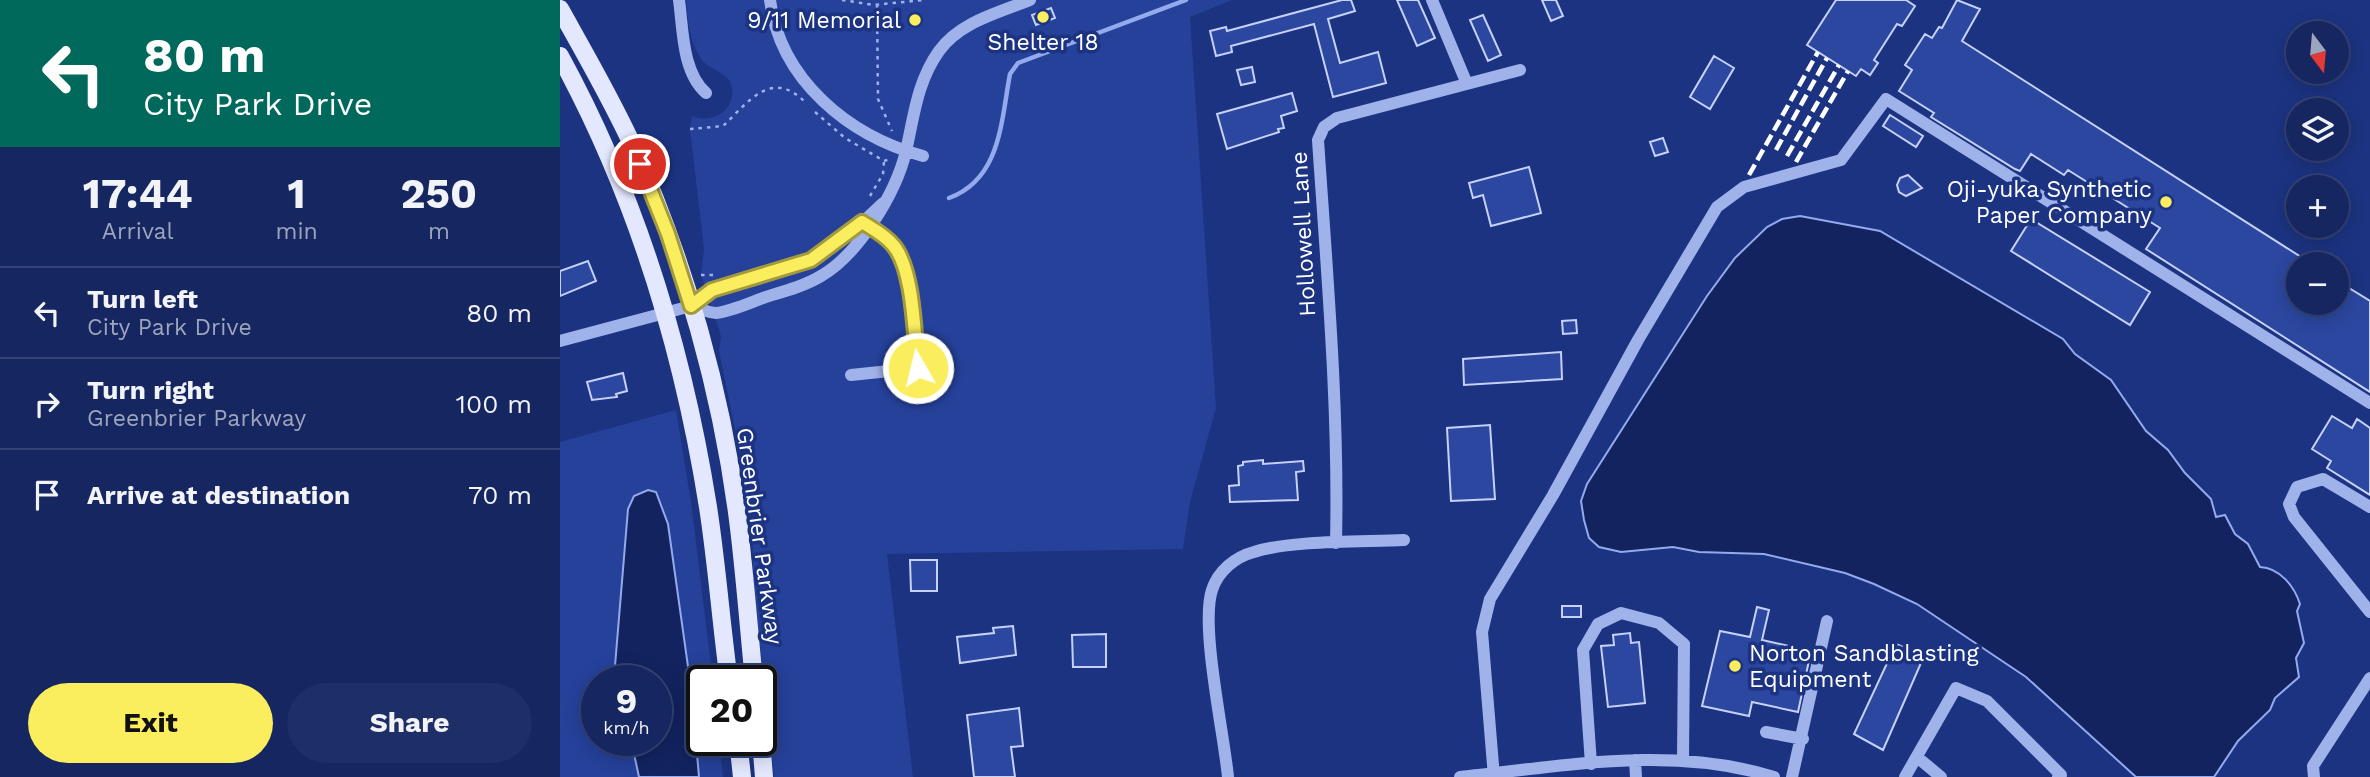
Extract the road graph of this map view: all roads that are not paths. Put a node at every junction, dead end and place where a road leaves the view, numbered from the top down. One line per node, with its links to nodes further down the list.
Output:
1 (679, 0): 9 (street)
2 (770, 0): 10 (street)
3 (1030, 0): 10 (street)
4 (1432, 0): 8 (street)
5 (560, 9): 13 (main road, Greenbrier Parkway)
6 (560, 56): 14 (main road, Greenbrier Parkway)
7 (1520, 70): 8 (street, Hollowell Lane)
8 (1468, 84): 20 (street, Hollowell Lane)
9 (706, 93)
10 (906, 152): 11 (street); 12 (street)
11 (923, 156)
12 (866, 224): 13 (street); 13 (street); 16 (street)
13 (691, 306): 14 (street); 24 (main road, Greenbrier Parkway)
14 (665, 313): 15 (street); 23 (main road, Greenbrier Parkway)
15 (560, 341)
16 (851, 375)
17 (2370, 403): 35 (street)
18 (2370, 507): 21 (street)
19 (1404, 540): 20 (street)
20 (1336, 543): 38 (street)
21 (2370, 612)
22 (1827, 621): 27 (street)
23 (727, 665)
24 (752, 665)
25 (2370, 678): 46 (street)
26 (1766, 732): 27 (street)
27 (1802, 739): 42 (street)
28 (740, 756): 36 (main road)
29 (762, 756): 37 (main road)
30 (1917, 757): 43 (street); 44 (street); 45 (street)
31 (1635, 760): 32 (street); 33 (street); 40 (street)
32 (1683, 760): 33 (street); 34 (street)
33 (1591, 764): 35 (street)
34 (1723, 771): 41 (street)
35 (1493, 775): 39 (street)
36 (742, 777)
37 (764, 777)
38 (1228, 777)
39 (1460, 777)
40 (1636, 777)
41 (1774, 777)
42 (1792, 777)
43 (1906, 777)
44 (1941, 777)
45 (2058, 777)
46 (2314, 777)

